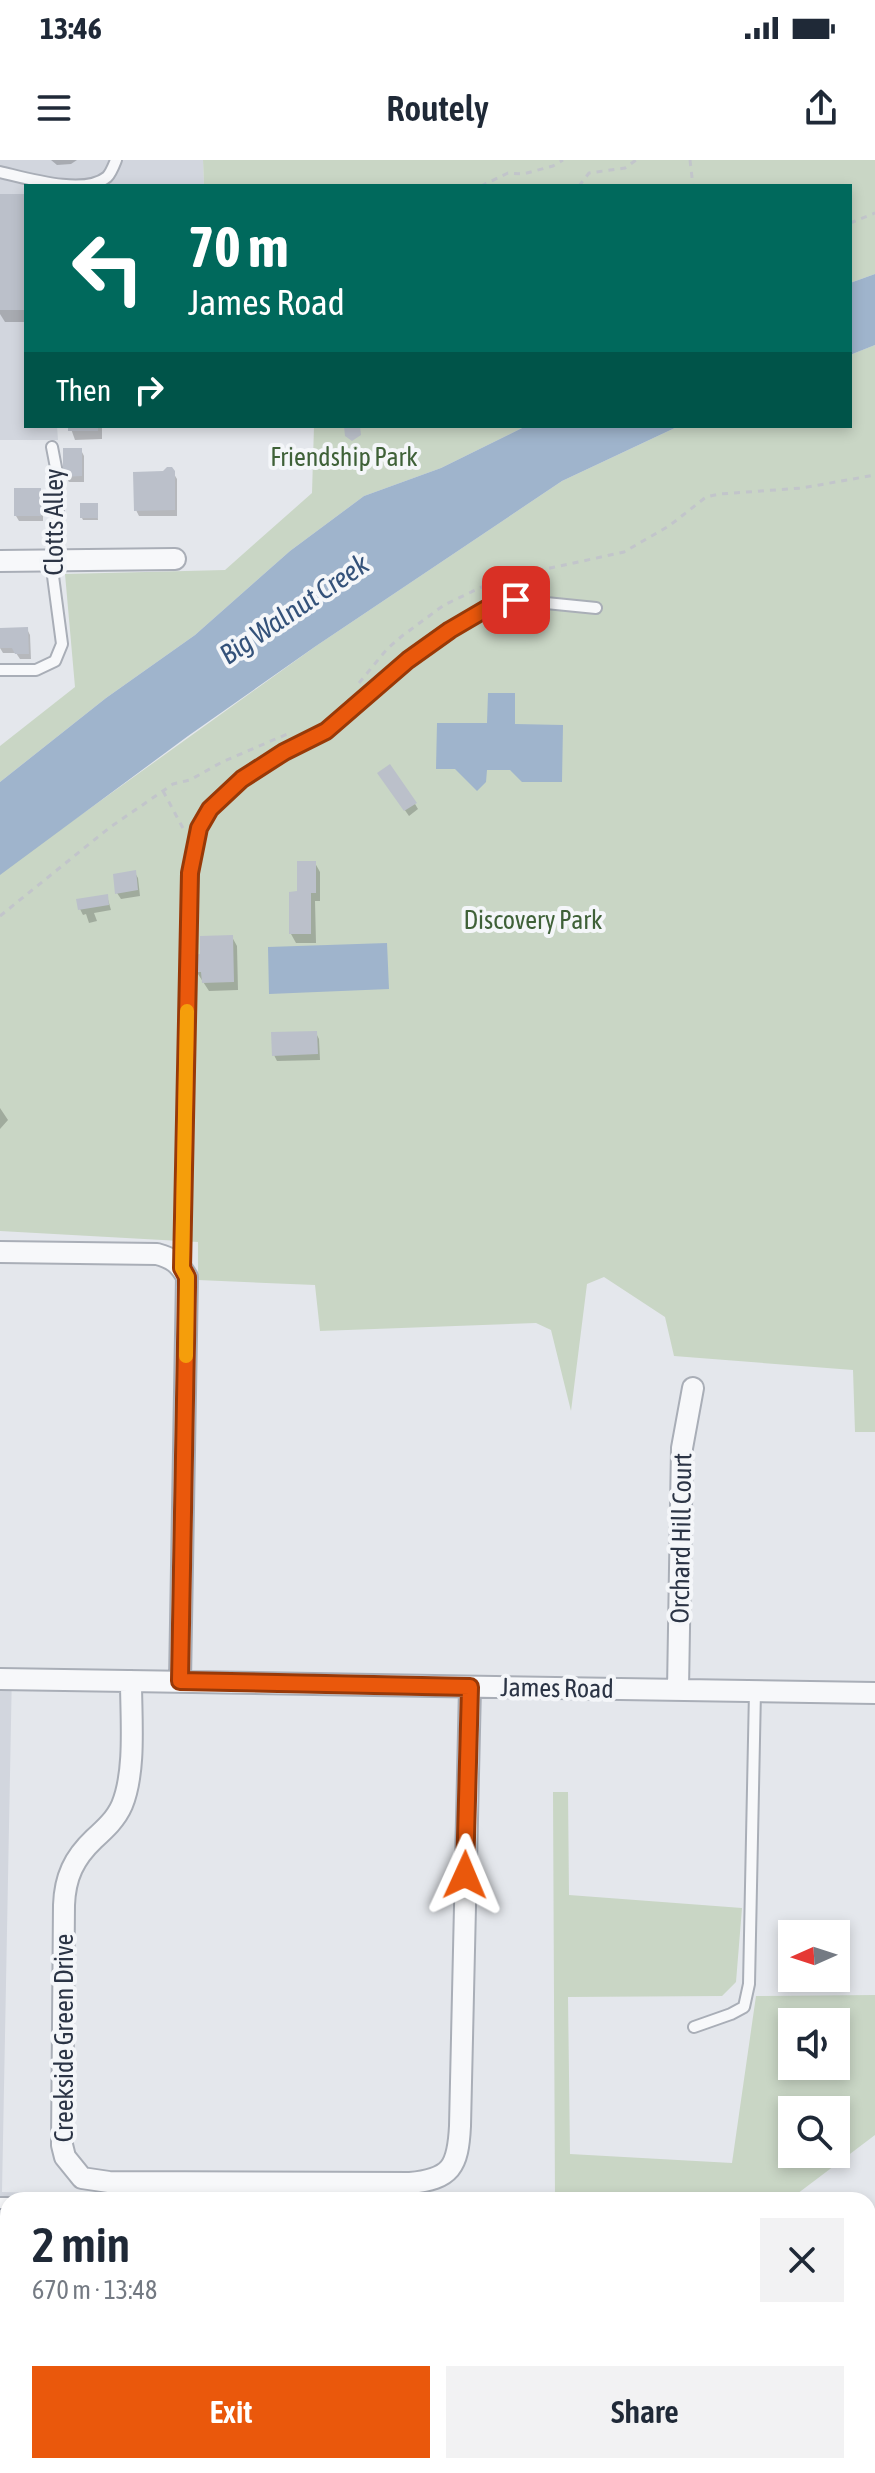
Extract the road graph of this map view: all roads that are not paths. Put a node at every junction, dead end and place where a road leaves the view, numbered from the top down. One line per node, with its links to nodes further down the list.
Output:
1 (116, 160): 2 (lane)
2 (0, 172)
3 (52, 447): 6 (lane, Clotts Alley)
4 (175, 559): 6 (street)
5 (0, 561): 6 (street)
6 (51, 561): 8 (lane, Clotts Alley)
7 (596, 608): 10 (lane)
8 (0, 670)
9 (0, 1252): 10 (street)
10 (182, 1268): 14 (street)
11 (693, 1388): 16 (street, Orchard Hill Court)
12 (0, 1679): 13 (street, James Road)
13 (131, 1681): 14 (street, James Road); 15 (street, Creekside Green Drive)
14 (180, 1681): 15 (street, James Road)
15 (470, 1687): 16 (street, James Road)
16 (678, 1689): 17 (street, James Road)
17 (755, 1691): 18 (street, James Road); 19 (lane)
18 (875, 1693)
19 (694, 2027)

